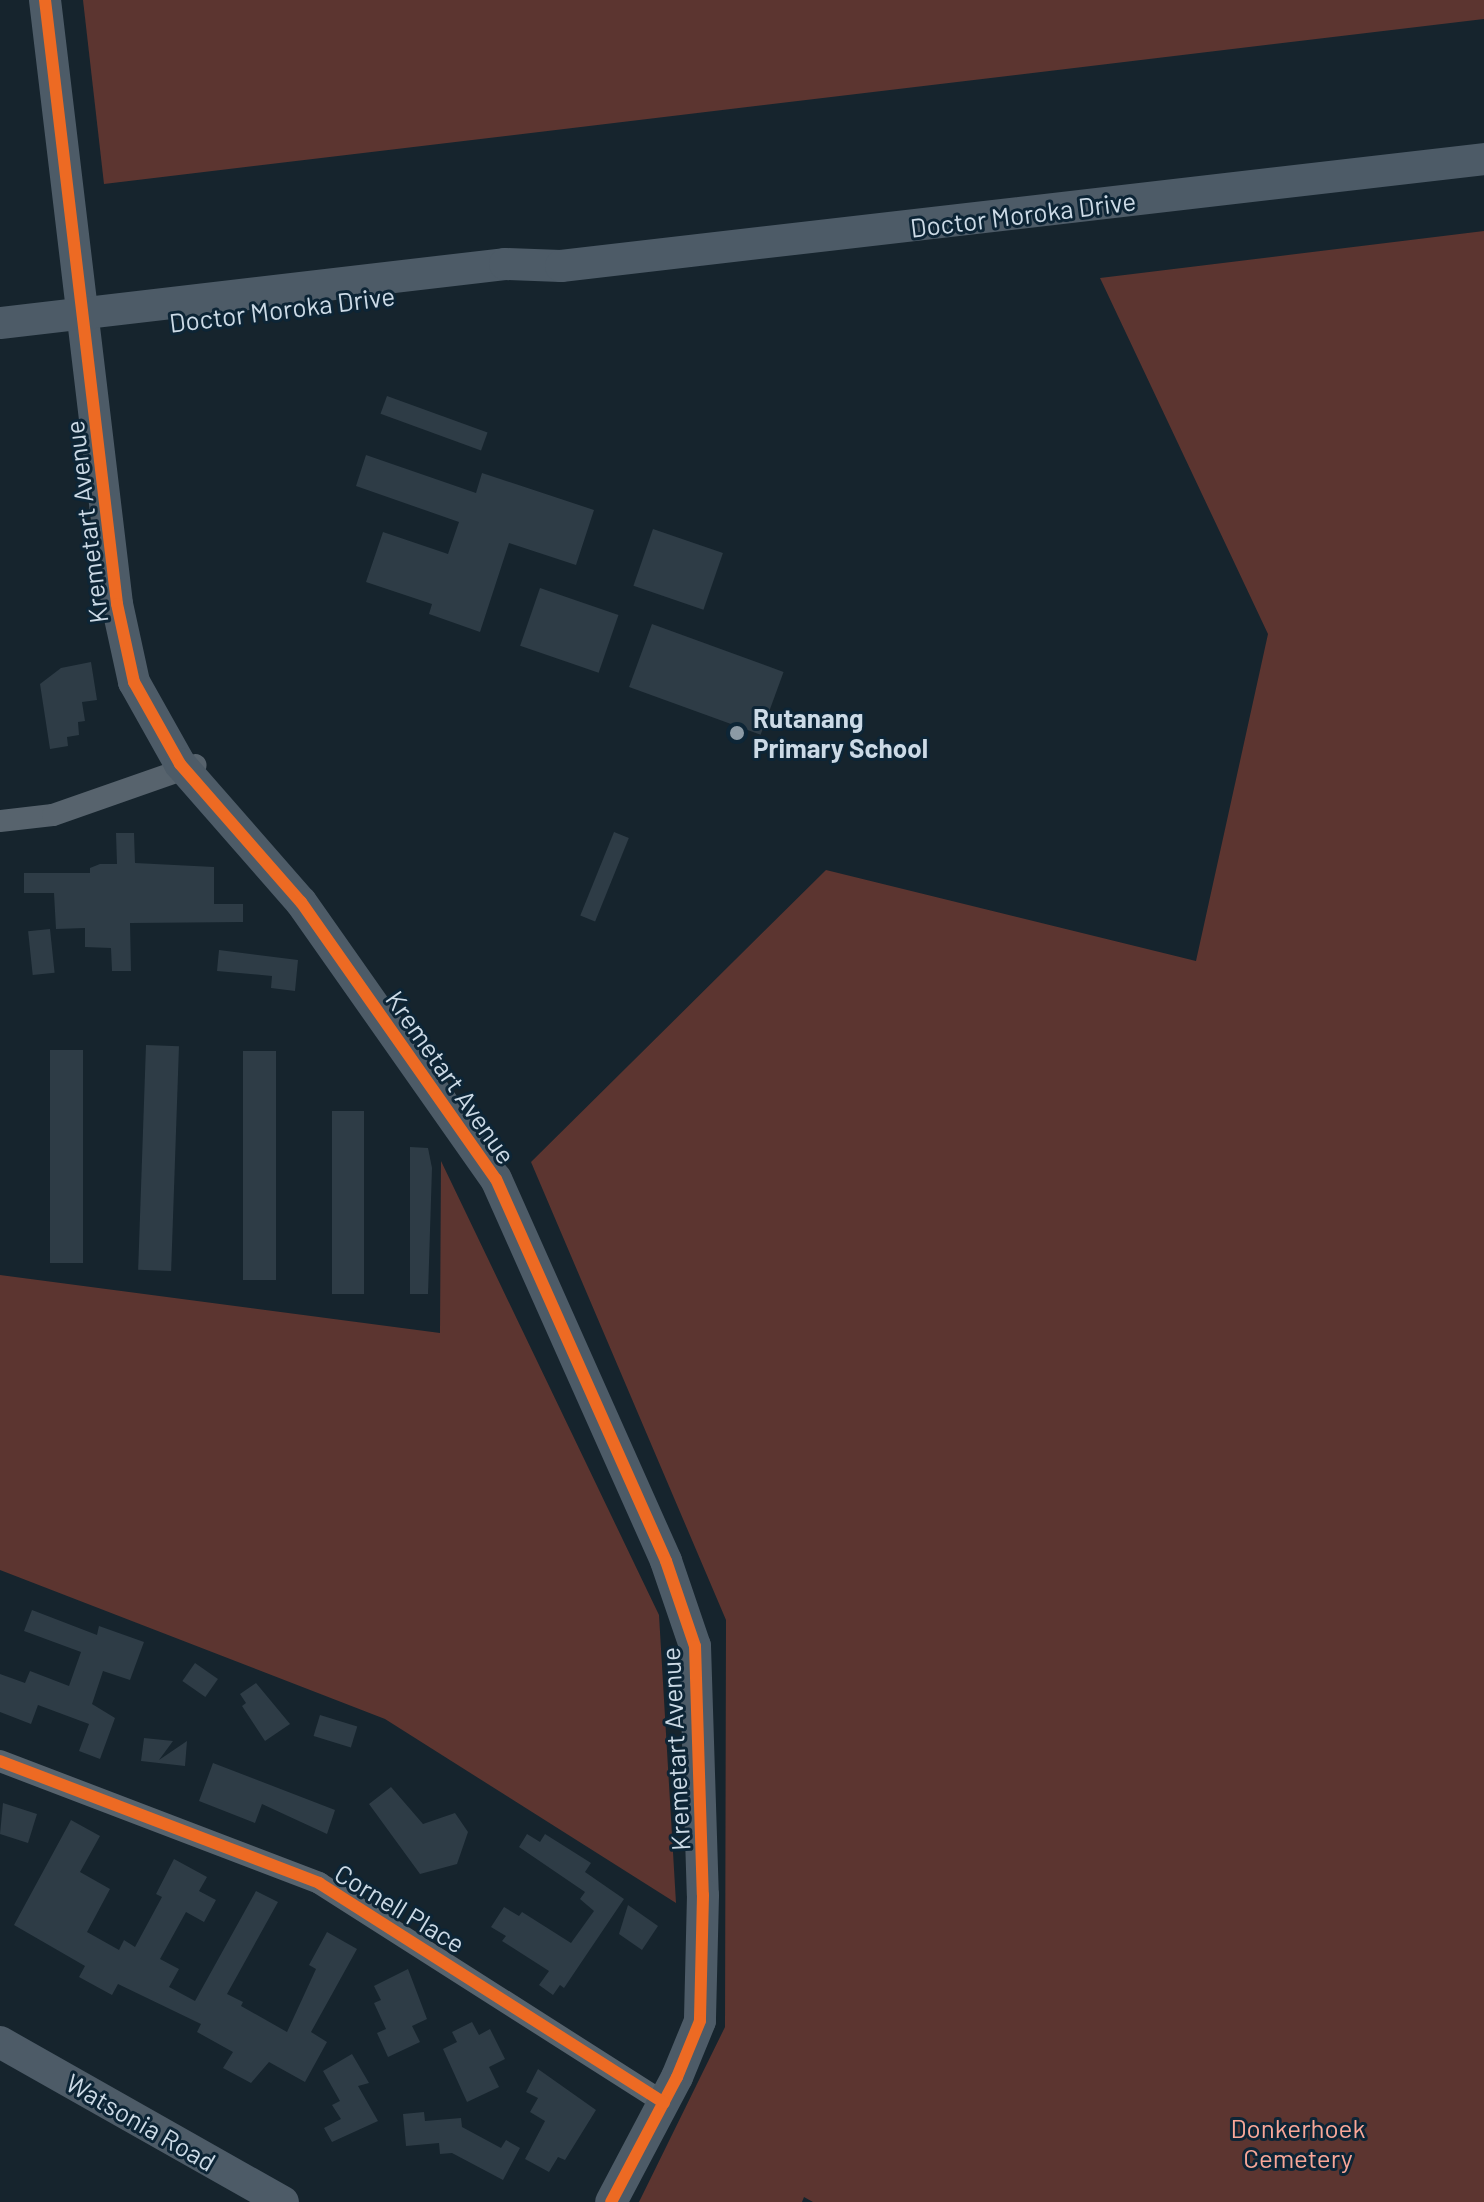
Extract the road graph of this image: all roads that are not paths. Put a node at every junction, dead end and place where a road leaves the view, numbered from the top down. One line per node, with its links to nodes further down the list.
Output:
1 (45, 0): 4 (street, Kremetart Avenue)
2 (62, 0): 4 (street, Kremetart Avenue)
3 (1484, 159): 4 (street, Doctor Moroka Drive)
4 (95, 322): 5 (street, Doctor Moroka Drive); 6 (street, Doctor Moroka Drive); 7 (street, Kremetart Avenue)
5 (0, 323)
6 (0, 343)
7 (197, 776): 8 (street); 11 (street, Kremetart Avenue)
8 (0, 821)
9 (0, 1761): 11 (street, Cornell Place)
10 (0, 2042): 12 (street, Watsonia Road)
11 (664, 2103): 13 (street, Kremetart Avenue)
12 (283, 2202)
13 (611, 2202)

